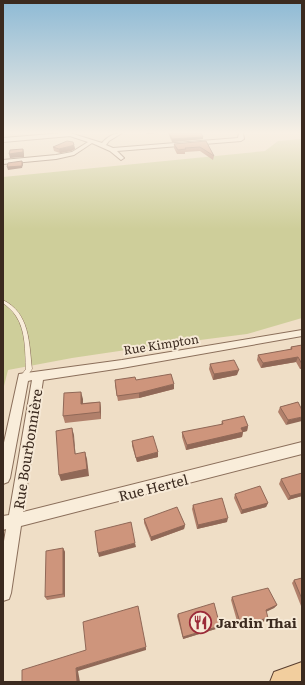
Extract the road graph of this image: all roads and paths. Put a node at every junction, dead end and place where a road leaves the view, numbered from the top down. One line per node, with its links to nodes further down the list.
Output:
1 (3, 301): 3 (lane)
2 (302, 333): 3 (street, Rue Kimpton)
3 (30, 374): 5 (street, Rue Bourbonnière); 6 (street, Rue Bourbonnière)
4 (302, 448): 6 (street, Rue Hertel)
5 (3, 478)
6 (9, 522): 7 (street, Rue Bourbonnière)
7 (3, 593)
8 (302, 676): 9 (main road)
9 (284, 682)

